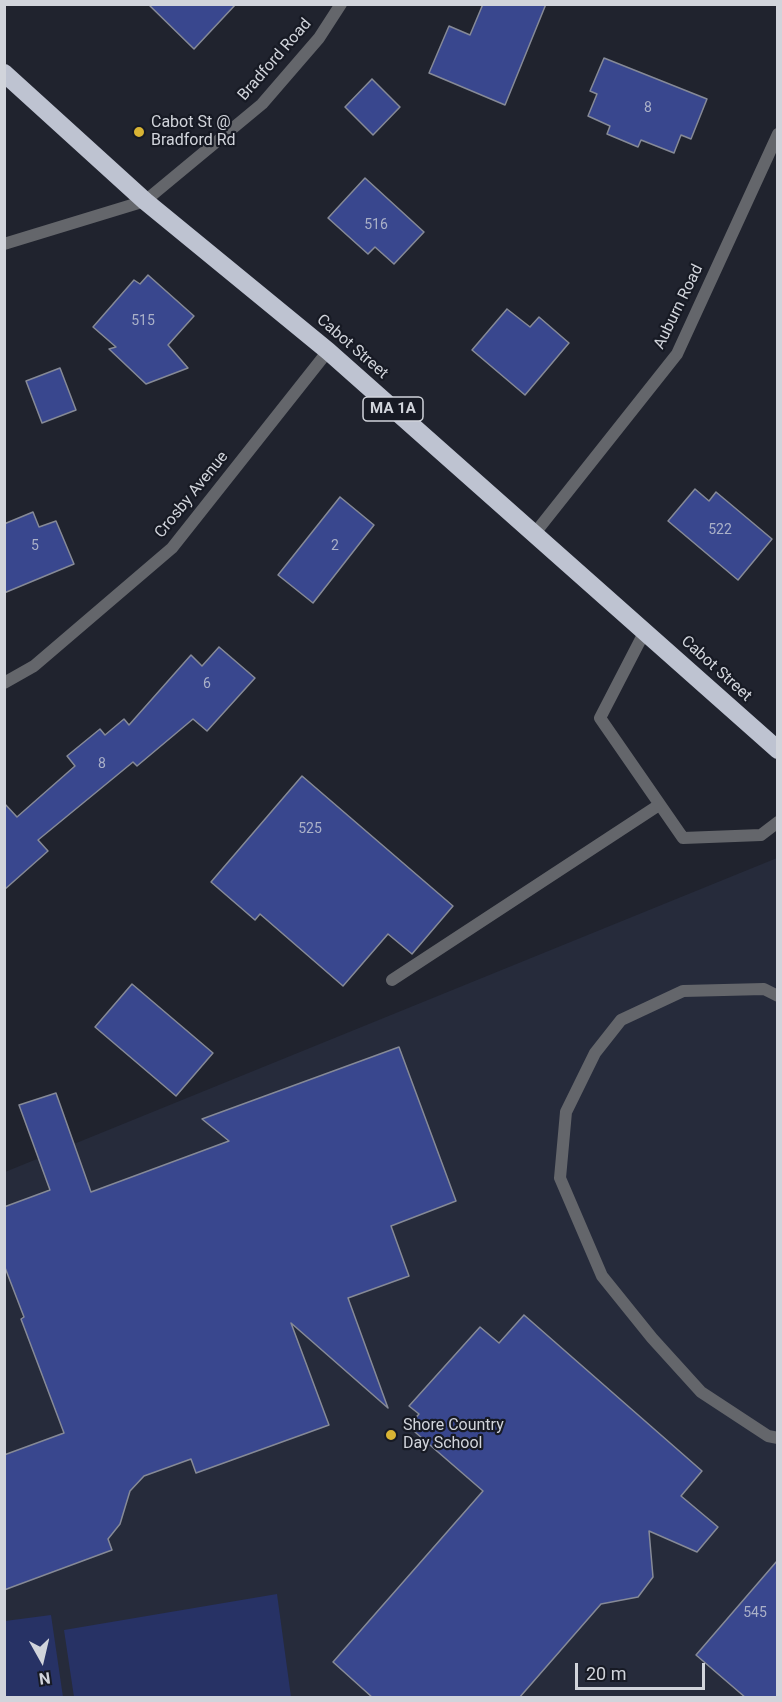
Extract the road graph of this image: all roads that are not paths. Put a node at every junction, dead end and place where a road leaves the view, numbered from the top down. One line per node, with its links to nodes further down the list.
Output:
1 (341, 4): 4 (street, Bradford Road)
2 (4, 73): 4 (highway, Cabot Street / MA 1A)
3 (777, 134): 7 (street, Auburn Road)
4 (145, 201): 5 (street); 6 (highway, Cabot Street / MA 1A)
5 (4, 244)
6 (328, 351): 7 (highway, Cabot Street / MA 1A); 9 (street, Crosby Avenue)
7 (535, 533): 8 (highway, Cabot Street / MA 1A)
8 (645, 631): 10 (highway, Cabot Street / MA 1A); 11 (street)
9 (4, 683)
10 (777, 750)
11 (659, 805): 12 (street); 13 (street)
12 (777, 822)
13 (392, 980)
14 (777, 996): 15 (street)
15 (777, 1438)

